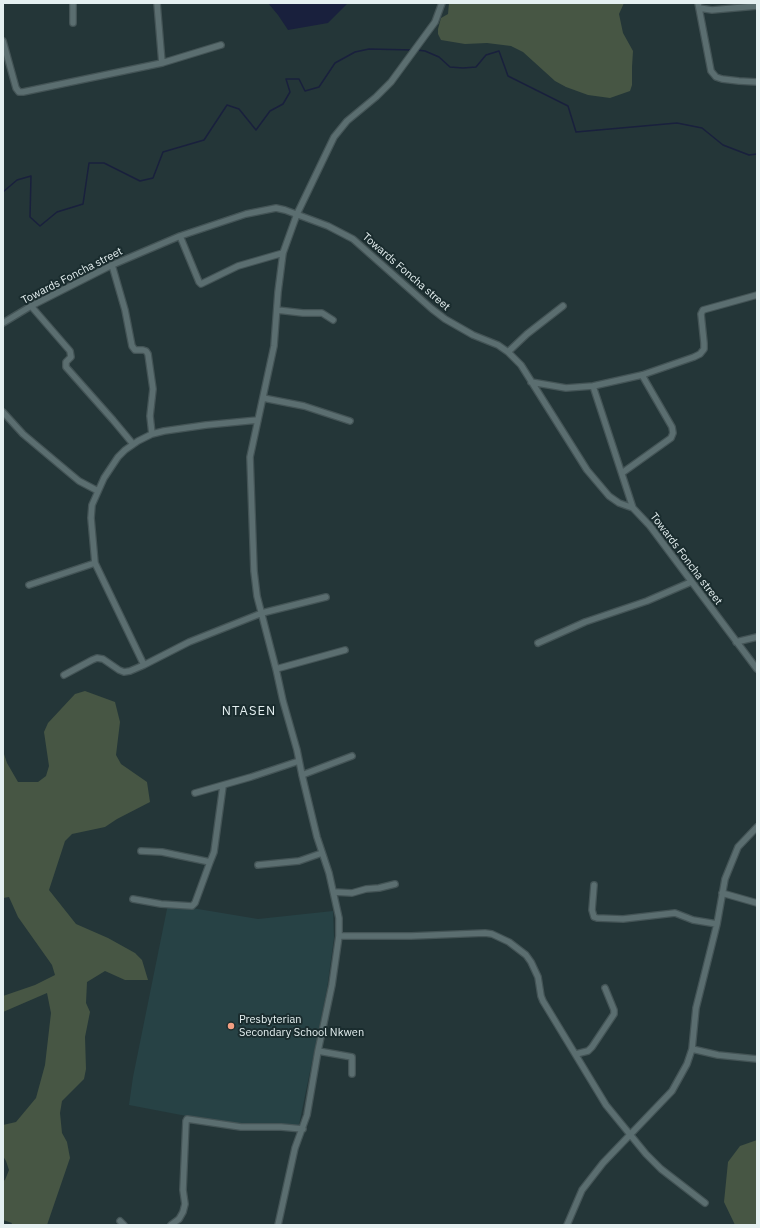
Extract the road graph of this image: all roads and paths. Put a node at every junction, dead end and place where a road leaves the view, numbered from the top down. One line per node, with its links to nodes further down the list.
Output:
1 (73, 3): 6 (street)
2 (158, 3): 9 (street)
3 (442, 3): 11 (street)
4 (698, 5): 5 (street); 10 (street)
5 (757, 6)
6 (73, 23)
7 (3, 41): 9 (street)
8 (221, 45): 9 (street)
9 (162, 63)
10 (757, 82)
11 (297, 214): 12 (street, Towards Foncha street); 13 (street); 21 (street, Towards Foncha street)
12 (180, 236): 13 (street); 14 (street, Towards Foncha street)
13 (283, 253): 18 (street)
14 (112, 265): 16 (street, Towards Foncha street); 29 (street)
15 (757, 295): 22 (street)
16 (32, 306): 20 (street, Towards Foncha street); 30 (street)
17 (563, 306): 21 (street)
18 (277, 310): 19 (street); 25 (street)
19 (333, 320)
20 (3, 323)
21 (508, 352): 23 (street, Towards Foncha street)
22 (642, 375): 24 (street); 31 (street)
23 (531, 382): 24 (street); 33 (street, Towards Foncha street)
24 (593, 386): 31 (street)
25 (263, 398): 27 (street); 28 (street)
26 (3, 412): 32 (street)
27 (258, 420): 29 (street); 38 (street)
28 (350, 421)
29 (152, 434): 30 (street)
30 (133, 444): 32 (street)
31 (622, 473): 33 (street)
32 (98, 491): 34 (street)
33 (634, 508): 35 (street, Towards Foncha street)
34 (95, 563): 36 (street); 43 (street)
35 (691, 582): 40 (street, Towards Foncha street); 41 (street)
36 (29, 585)
37 (326, 597): 38 (street)
38 (262, 613): 43 (street); 44 (street)
39 (757, 637): 40 (street)
40 (736, 642): 45 (street, Towards Foncha street)
41 (538, 643)
42 (345, 650): 44 (street)
43 (144, 665): 46 (street)
44 (276, 668): 48 (street)
45 (757, 670)
46 (64, 676)
47 (352, 756): 49 (street)
48 (299, 761): 49 (street); 50 (street)
49 (302, 775): 54 (street)
50 (223, 786): 51 (street); 55 (street)
51 (196, 793)
52 (757, 827): 60 (street)
53 (140, 851): 55 (street)
54 (322, 853): 56 (street); 59 (street)
55 (210, 862): 61 (street)
56 (258, 865)
57 (395, 884): 59 (street)
58 (594, 885): 63 (street)
59 (334, 892): 64 (street)
60 (722, 893): 62 (street); 63 (street)
61 (134, 899)
62 (757, 902)
63 (717, 924): 66 (street)
64 (339, 936): 67 (street); 68 (street)
65 (605, 988): 68 (street)
66 (692, 1049): 69 (street); 72 (street)
67 (318, 1051): 70 (street); 71 (street)
68 (576, 1054): 72 (street)
69 (757, 1059)
70 (352, 1074)
71 (303, 1129): 74 (street); 75 (street)
72 (630, 1135): 73 (street); 76 (street)
73 (705, 1203)
74 (171, 1225)
75 (278, 1225)
76 (567, 1225)

